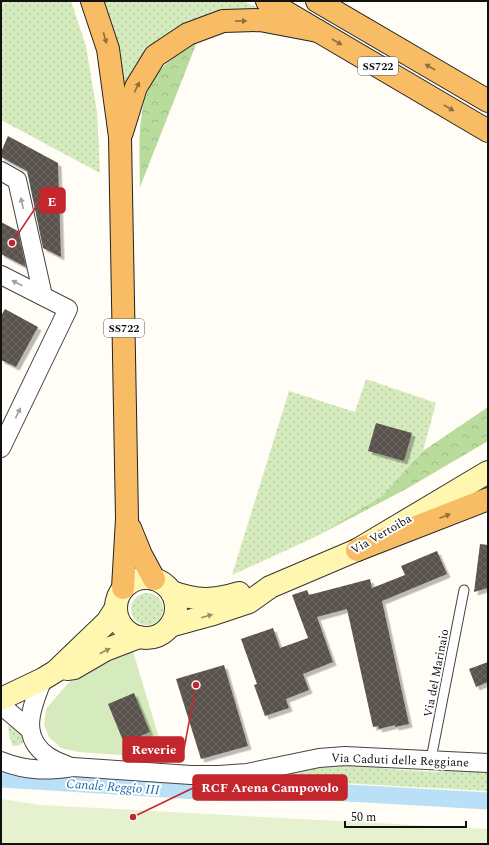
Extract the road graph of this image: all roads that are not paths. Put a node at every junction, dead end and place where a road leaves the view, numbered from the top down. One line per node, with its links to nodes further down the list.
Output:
1 (92, 1): 7 (highway, SS722, one-way to 7)
2 (267, 1): 4 (highway, SS722)
3 (317, 1): 5 (highway, SS722, one-way to 3)
4 (318, 31): 6 (highway, SS722, one-way to 6); 7 (highway, SS722, one-way to 4)
5 (488, 101)
6 (488, 131)
7 (120, 137): 14 (highway, SS722)
8 (1, 171): 10 (street, one-way to 8)
9 (1, 274): 10 (street, one-way to 9)
10 (43, 296): 11 (street, one-way to 10)
11 (1, 448)
12 (488, 472): 15 (main road, Via Vertoiba)
13 (488, 499): 15 (highway, one-way to 13)
14 (127, 519): 16 (highway, SS722); 20 (highway, SS722)
15 (357, 550): 17 (main road, Via Vertoiba)
16 (154, 579): 19 (main road, Via Vertoiba); 20 (main road, Via Vertoiba)
17 (270, 587): 19 (main road, Via Vertoiba); 21 (main road, Via Vertoiba, one-way to 17)
18 (464, 590): 28 (lane, Via del Marinaio)
19 (172, 592): 21 (main road)
20 (120, 598): 22 (main road); 23 (main road, Via Vertoiba)
21 (170, 626): 22 (main road, Via Vertoiba)
22 (139, 637): 23 (main road, Via Vertoiba, one-way to 22)
23 (50, 675): 24 (main road, Via Vertoiba); 26 (street)
24 (1, 699)
25 (1, 705): 26 (street, Via Caduti delle Reggiane)
26 (32, 736): 30 (street); 31 (street, Via Caduti delle Reggiane)
27 (1, 747): 30 (street)
28 (431, 759): 29 (street, Via Caduti delle Reggiane); 31 (street, Via Caduti delle Reggiane)
29 (488, 763)
30 (9, 764): 31 (street, Via Caduti delle Reggiane)
31 (73, 768)

